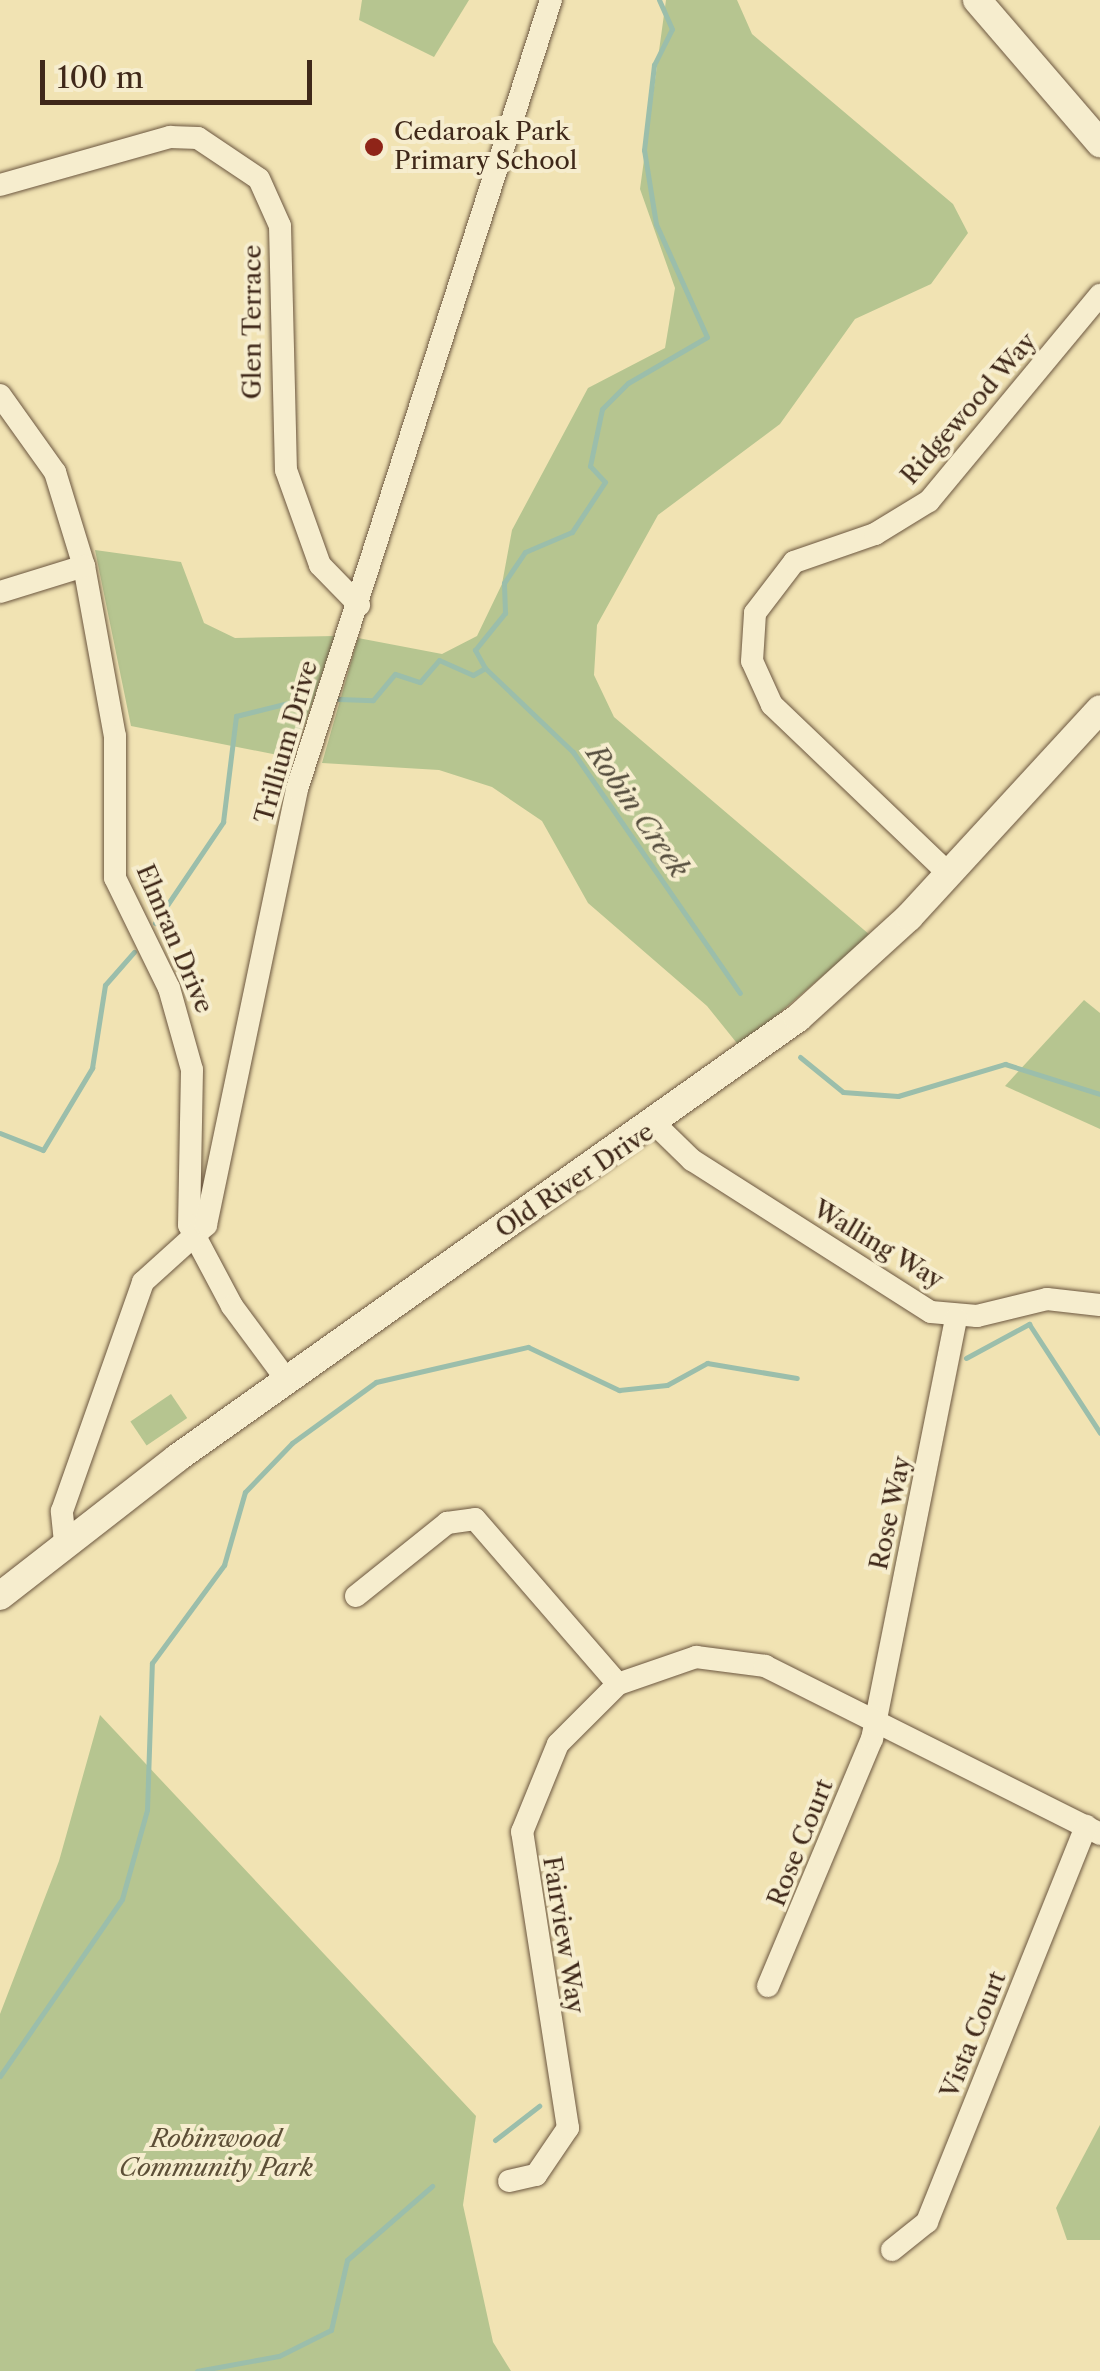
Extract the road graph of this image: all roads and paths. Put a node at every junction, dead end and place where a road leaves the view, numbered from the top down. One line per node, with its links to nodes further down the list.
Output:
1 (551, 0): 9 (street, Trillium Drive)
2 (977, 0): 3 (street)
3 (1100, 143)
4 (0, 185): 9 (street, Glen Terrace)
5 (1100, 294): 11 (street, Ridgewood Way)
6 (0, 394): 7 (street, Elmran Drive)
7 (84, 566): 8 (street); 13 (street, Elmran Drive)
8 (0, 592)
9 (358, 605): 13 (street, Trillium Drive)
10 (1100, 709): 11 (street, Old River Drive)
11 (949, 874): 12 (street, Old River Drive)
12 (657, 1126): 15 (street, Walling Way); 16 (street, Old River Drive)
13 (193, 1236): 16 (street, Elmran Drive); 17 (street, Trillium Drive)
14 (1100, 1305): 15 (street, Walling Way)
15 (956, 1318): 21 (street, Rose Way)
16 (286, 1380): 17 (street, Old River Drive)
17 (65, 1542): 18 (street, Old River Drive)
18 (0, 1596)
19 (356, 1596): 20 (street)
20 (618, 1684): 21 (street, Fairview Way); 24 (street, Fairview Way)
21 (876, 1718): 22 (street, Fairview Way); 23 (street, Rose Court)
22 (1093, 1830): 25 (street, Vista Court)
23 (768, 1986)
24 (509, 2181)
25 (892, 2250)

